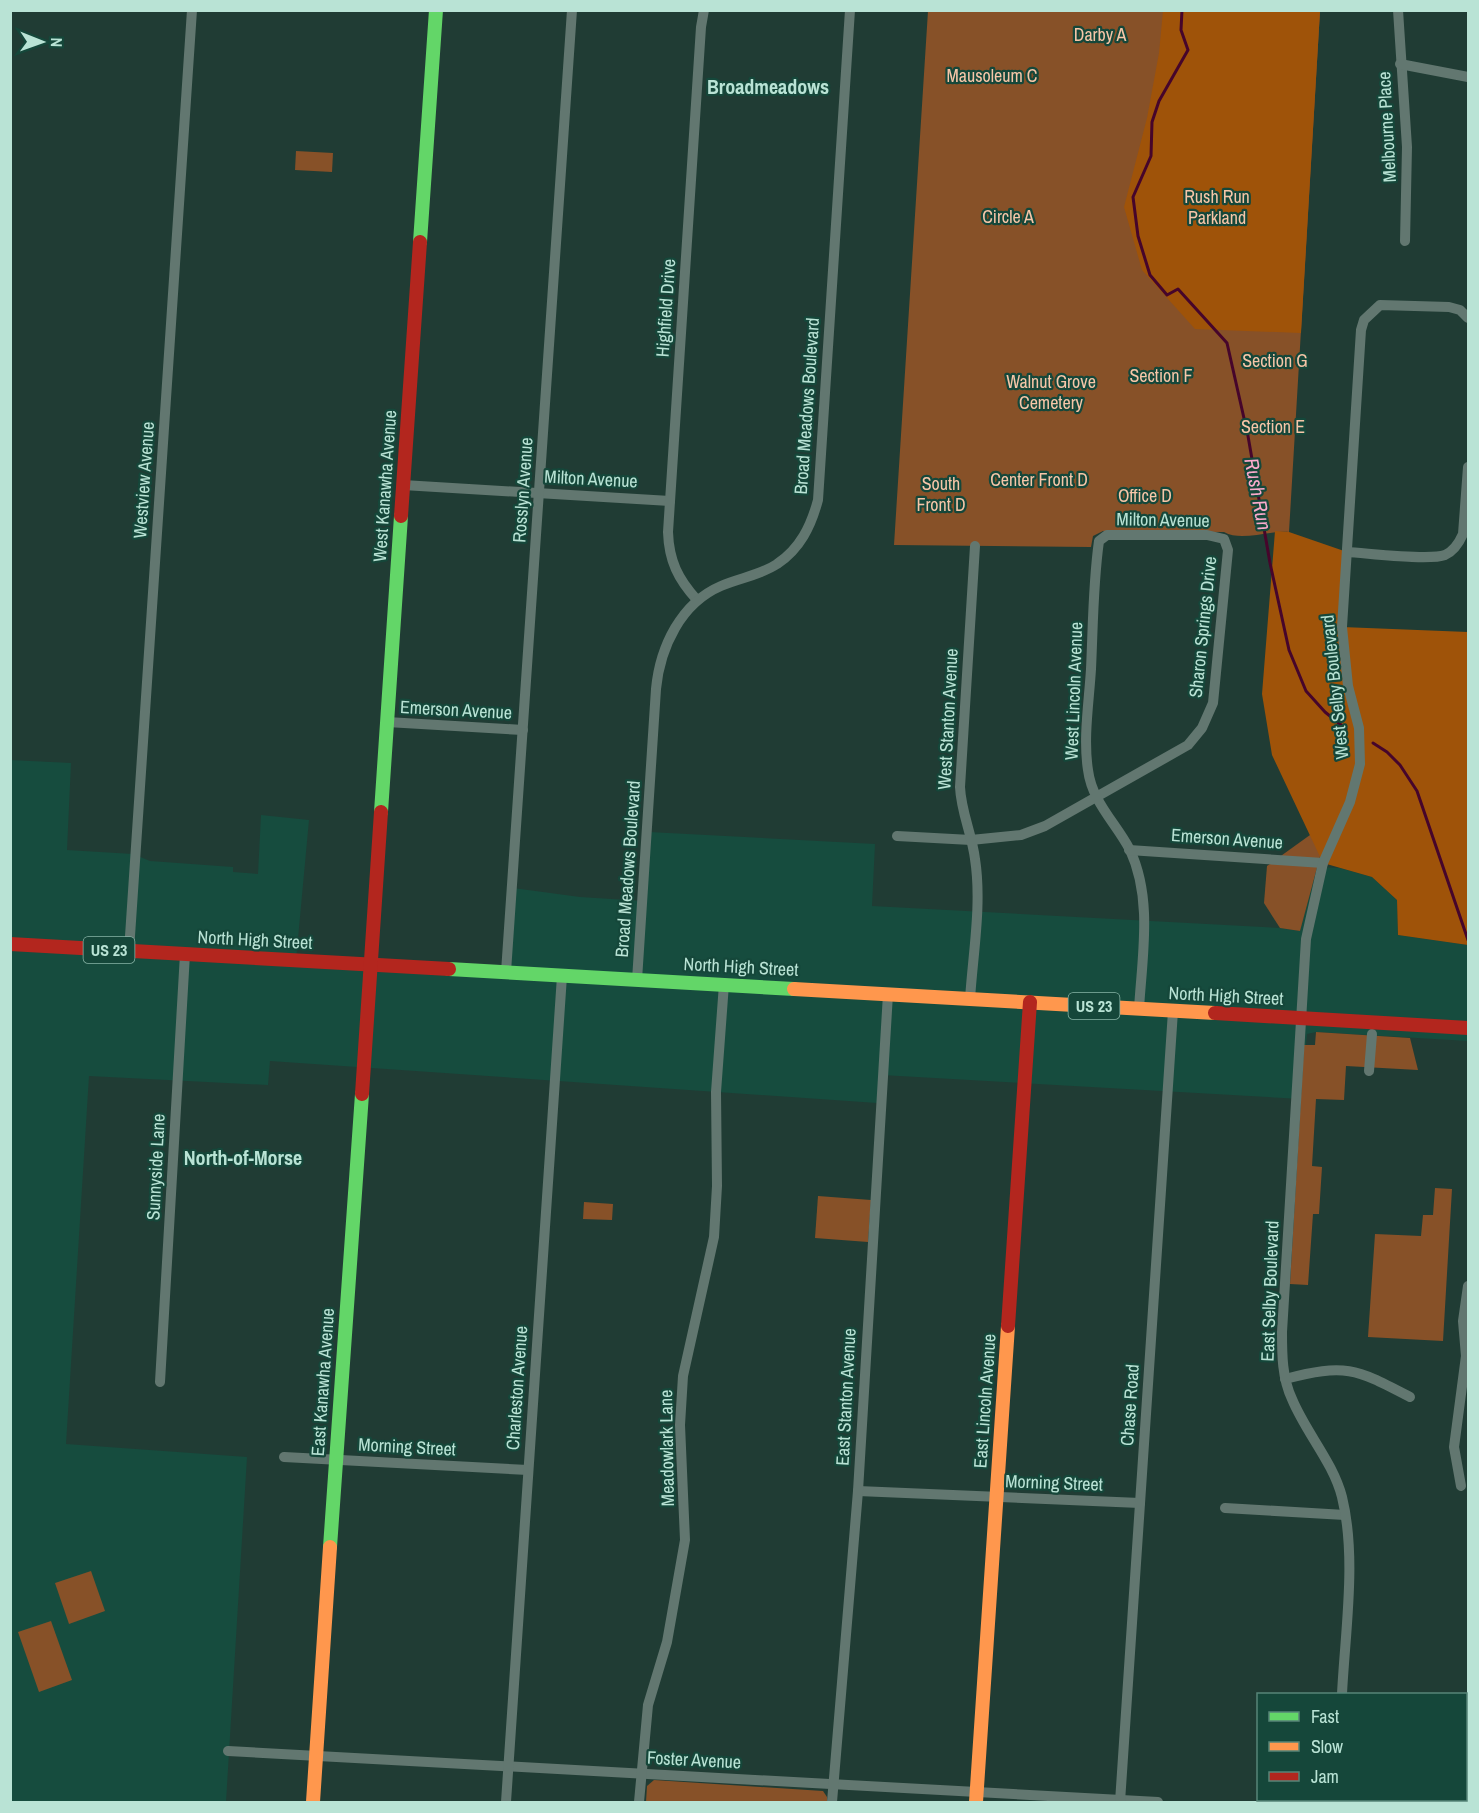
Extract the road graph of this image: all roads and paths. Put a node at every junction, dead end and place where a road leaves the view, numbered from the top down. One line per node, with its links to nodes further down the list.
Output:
1 (192, 10): 29 (street, Westview Avenue)
2 (436, 10): 13 (main road, West Kanawha Avenue)
3 (572, 10): 14 (street, Rosslyn Avenue)
4 (704, 10): 15 (street, Highfield Drive)
5 (850, 10): 20 (street, Broad Meadows Boulevard)
6 (1398, 10): 7 (street, Melbourne Place)
7 (1400, 64): 8 (street); 9 (street, Melbourne Place)
8 (1468, 77)
9 (1406, 241)
10 (1468, 318): 19 (street, West Selby Boulevard)
11 (1468, 466): 12 (street)
12 (1468, 482): 19 (street)
13 (403, 485): 14 (street, Milton Avenue); 21 (main road, West Kanawha Avenue)
14 (539, 493): 15 (street, Milton Avenue); 22 (street, Rosslyn Avenue)
15 (670, 501): 20 (street, Highfield Drive)
16 (1099, 541): 17 (street, Milton Avenue); 23 (street, West Lincoln Avenue)
17 (1227, 543): 23 (street, Sharon Springs Drive)
18 (975, 546): 25 (street, West Stanton Avenue)
19 (1347, 552): 27 (street, West Selby Boulevard)
20 (697, 600): 34 (street, Broad Meadows Boulevard)
21 (387, 722): 22 (street, Emerson Avenue); 31 (main road, West Kanawha Avenue)
22 (523, 730): 32 (street, Rosslyn Avenue)
23 (1096, 797): 25 (street); 26 (street, West Lincoln Avenue)
24 (897, 836): 25 (street)
25 (971, 840): 37 (street, West Stanton Avenue)
26 (1129, 850): 27 (street, Emerson Avenue); 39 (street, West Lincoln Avenue)
27 (1323, 862): 41 (street, West Selby Boulevard)
28 (10, 944): 29 (main road, North High Street / US 23)
29 (129, 951): 30 (main road, North High Street / US 23)
30 (185, 954): 31 (main road, North High Street / US 23); 47 (street, Sunnyside Lane)
31 (370, 965): 32 (main road, North High Street / US 23); 50 (main road, East Kanawha Avenue)
32 (506, 972): 33 (main road, North High Street / US 23)
33 (562, 975): 34 (main road, North High Street / US 23); 51 (street, Charleston Avenue)
34 (637, 980): 35 (main road, North High Street / US 23)
35 (724, 984): 36 (main road, North High Street / US 23); 62 (street, Meadowlark Lane)
36 (888, 994): 37 (main road, North High Street / US 23); 53 (street, East Stanton Avenue)
37 (970, 999): 38 (main road, North High Street / US 23)
38 (1030, 1002): 39 (main road, North High Street / US 23); 54 (main road, East Lincoln Avenue)
39 (1139, 1008): 40 (main road, North High Street / US 23)
40 (1173, 1011): 41 (main road, North High Street / US 23); 55 (street, Chase Road)
41 (1301, 1018): 42 (main road, North High Street / US 23); 46 (street, East Selby Boulevard)
42 (1468, 1028)
43 (1372, 1034): 44 (street)
44 (1369, 1071)
45 (1468, 1286): 52 (street)
46 (1286, 1379): 48 (street); 57 (street, East Selby Boulevard)
47 (160, 1382)
48 (1410, 1396)
49 (284, 1457): 50 (street, Morning Street)
50 (336, 1460): 51 (street, Morning Street); 60 (main road, East Kanawha Avenue)
51 (528, 1470): 61 (street, Charleston Avenue)
52 (1461, 1486)
53 (858, 1491): 54 (street, Morning Street); 63 (street, East Stanton Avenue)
54 (996, 1498): 55 (street, Morning Street); 64 (main road, East Lincoln Avenue)
55 (1140, 1503): 65 (street, Chase Road)
56 (1225, 1508): 57 (street)
57 (1345, 1515): 58 (street, East Selby Boulevard)
58 (1342, 1693)
59 (228, 1751): 60 (street, Foster Avenue)
60 (316, 1755): 61 (street, Foster Avenue); 66 (main road, East Kanawha Avenue)
61 (508, 1766): 62 (street, Foster Avenue); 67 (street, Charleston Avenue)
62 (641, 1774): 63 (street, Foster Avenue); 68 (street, Meadowlark Lane)
63 (833, 1784): 64 (street, Foster Avenue); 69 (street, East Stanton Avenue)
64 (976, 1798): 65 (street, Foster Avenue)
65 (1120, 1802): 70 (street, Foster Avenue)
66 (313, 1803)
67 (506, 1803)
68 (639, 1803)
69 (832, 1803)
70 (1158, 1803)

